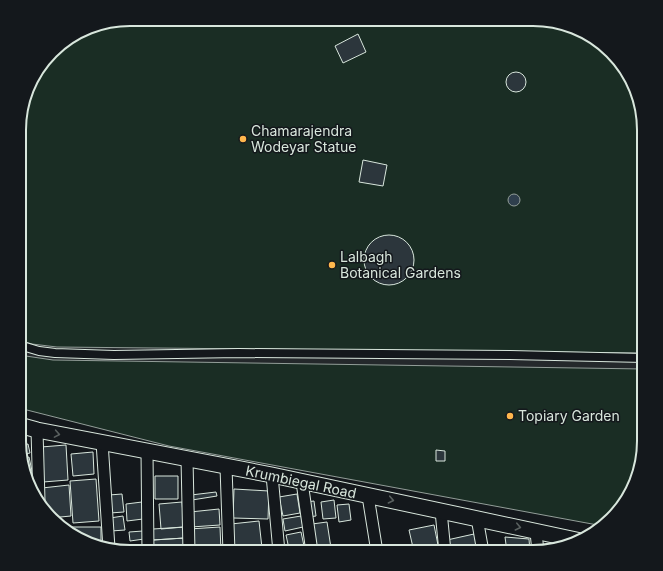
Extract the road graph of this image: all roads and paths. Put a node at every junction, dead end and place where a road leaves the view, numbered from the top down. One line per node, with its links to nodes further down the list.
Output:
1 (26, 347): 2 (street)
2 (637, 358)
3 (26, 427): 4 (main road, Krumbiegal Road)
4 (37, 430): 5 (main road, Krumbiegal Road, one-way to 5); 11 (street)
5 (102, 442): 6 (main road, Krumbiegal Road); 17 (street)
6 (147, 451): 7 (main road, Krumbiegal Road); 18 (street)
7 (187, 459): 8 (main road, Krumbiegal Road); 19 (street)
8 (226, 467): 9 (main road, Krumbiegal Road); 20 (street)
9 (272, 475): 10 (main road, Krumbiegal Road); 21 (street)
10 (302, 482): 12 (main road, Krumbiegal Road); 22 (street)
11 (39, 490)
12 (368, 496): 13 (main road, Krumbiegal Road, one-way to 13); 23 (street)
13 (441, 511): 14 (main road, Krumbiegal Road); 24 (street)
14 (477, 518): 15 (main road, Krumbiegal Road, one-way to 15); 25 (street)
15 (536, 532): 16 (main road, Krumbiegal Road); 26 (street)
16 (568, 538)
17 (109, 543)
18 (148, 545)
19 (189, 545)
20 (229, 545)
21 (278, 545)
22 (311, 545)
23 (376, 545)
24 (444, 545)
25 (482, 545)
26 (537, 545)

